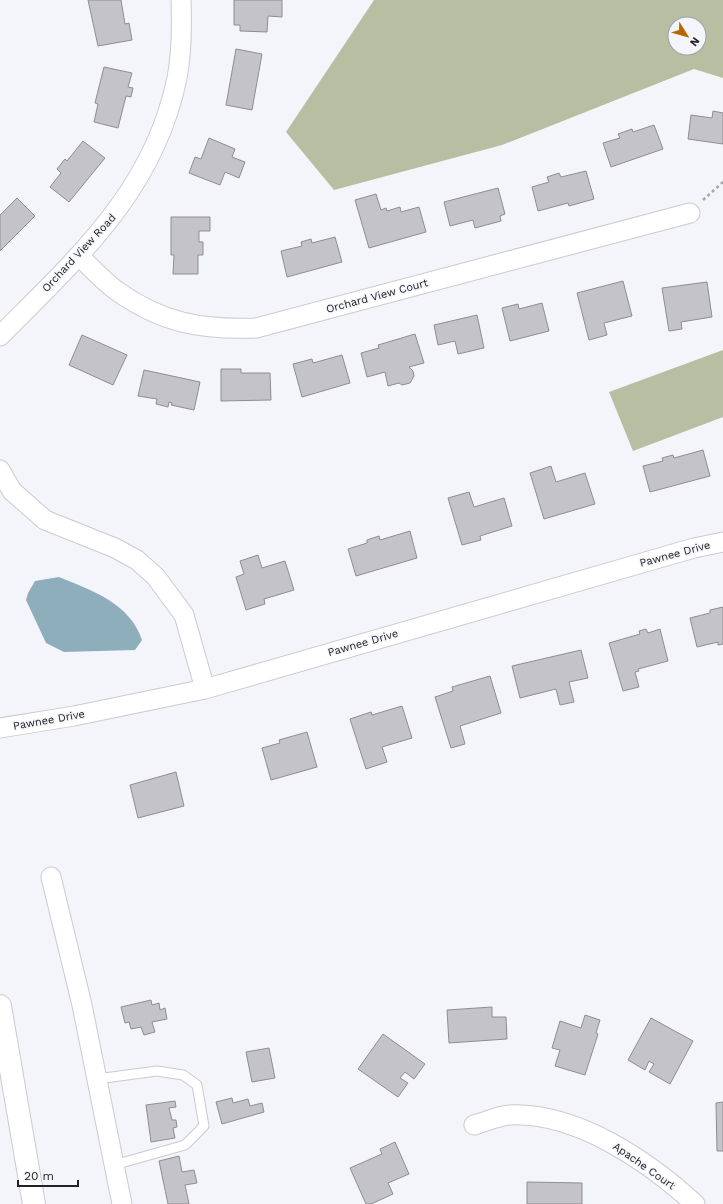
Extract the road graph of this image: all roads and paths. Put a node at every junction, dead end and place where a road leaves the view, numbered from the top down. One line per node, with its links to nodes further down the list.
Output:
1 (181, 0): 4 (street, Orchard View Road)
2 (723, 182): 3 (path)
3 (690, 213): 4 (street, Orchard View Court)
4 (79, 256): 5 (street, Orchard View Road)
5 (0, 336)
6 (0, 470): 8 (street)
7 (723, 542): 8 (street, Pawnee Drive)
8 (205, 689): 9 (street, Pawnee Drive)
9 (0, 728)
10 (51, 877): 12 (street)
11 (0, 1006): 15 (main road)
12 (97, 1079): 14 (street); 14 (lane)
13 (474, 1126): 17 (street, Apache Court)
14 (114, 1165): 16 (street)
15 (34, 1204)
16 (122, 1204)
17 (695, 1204)

